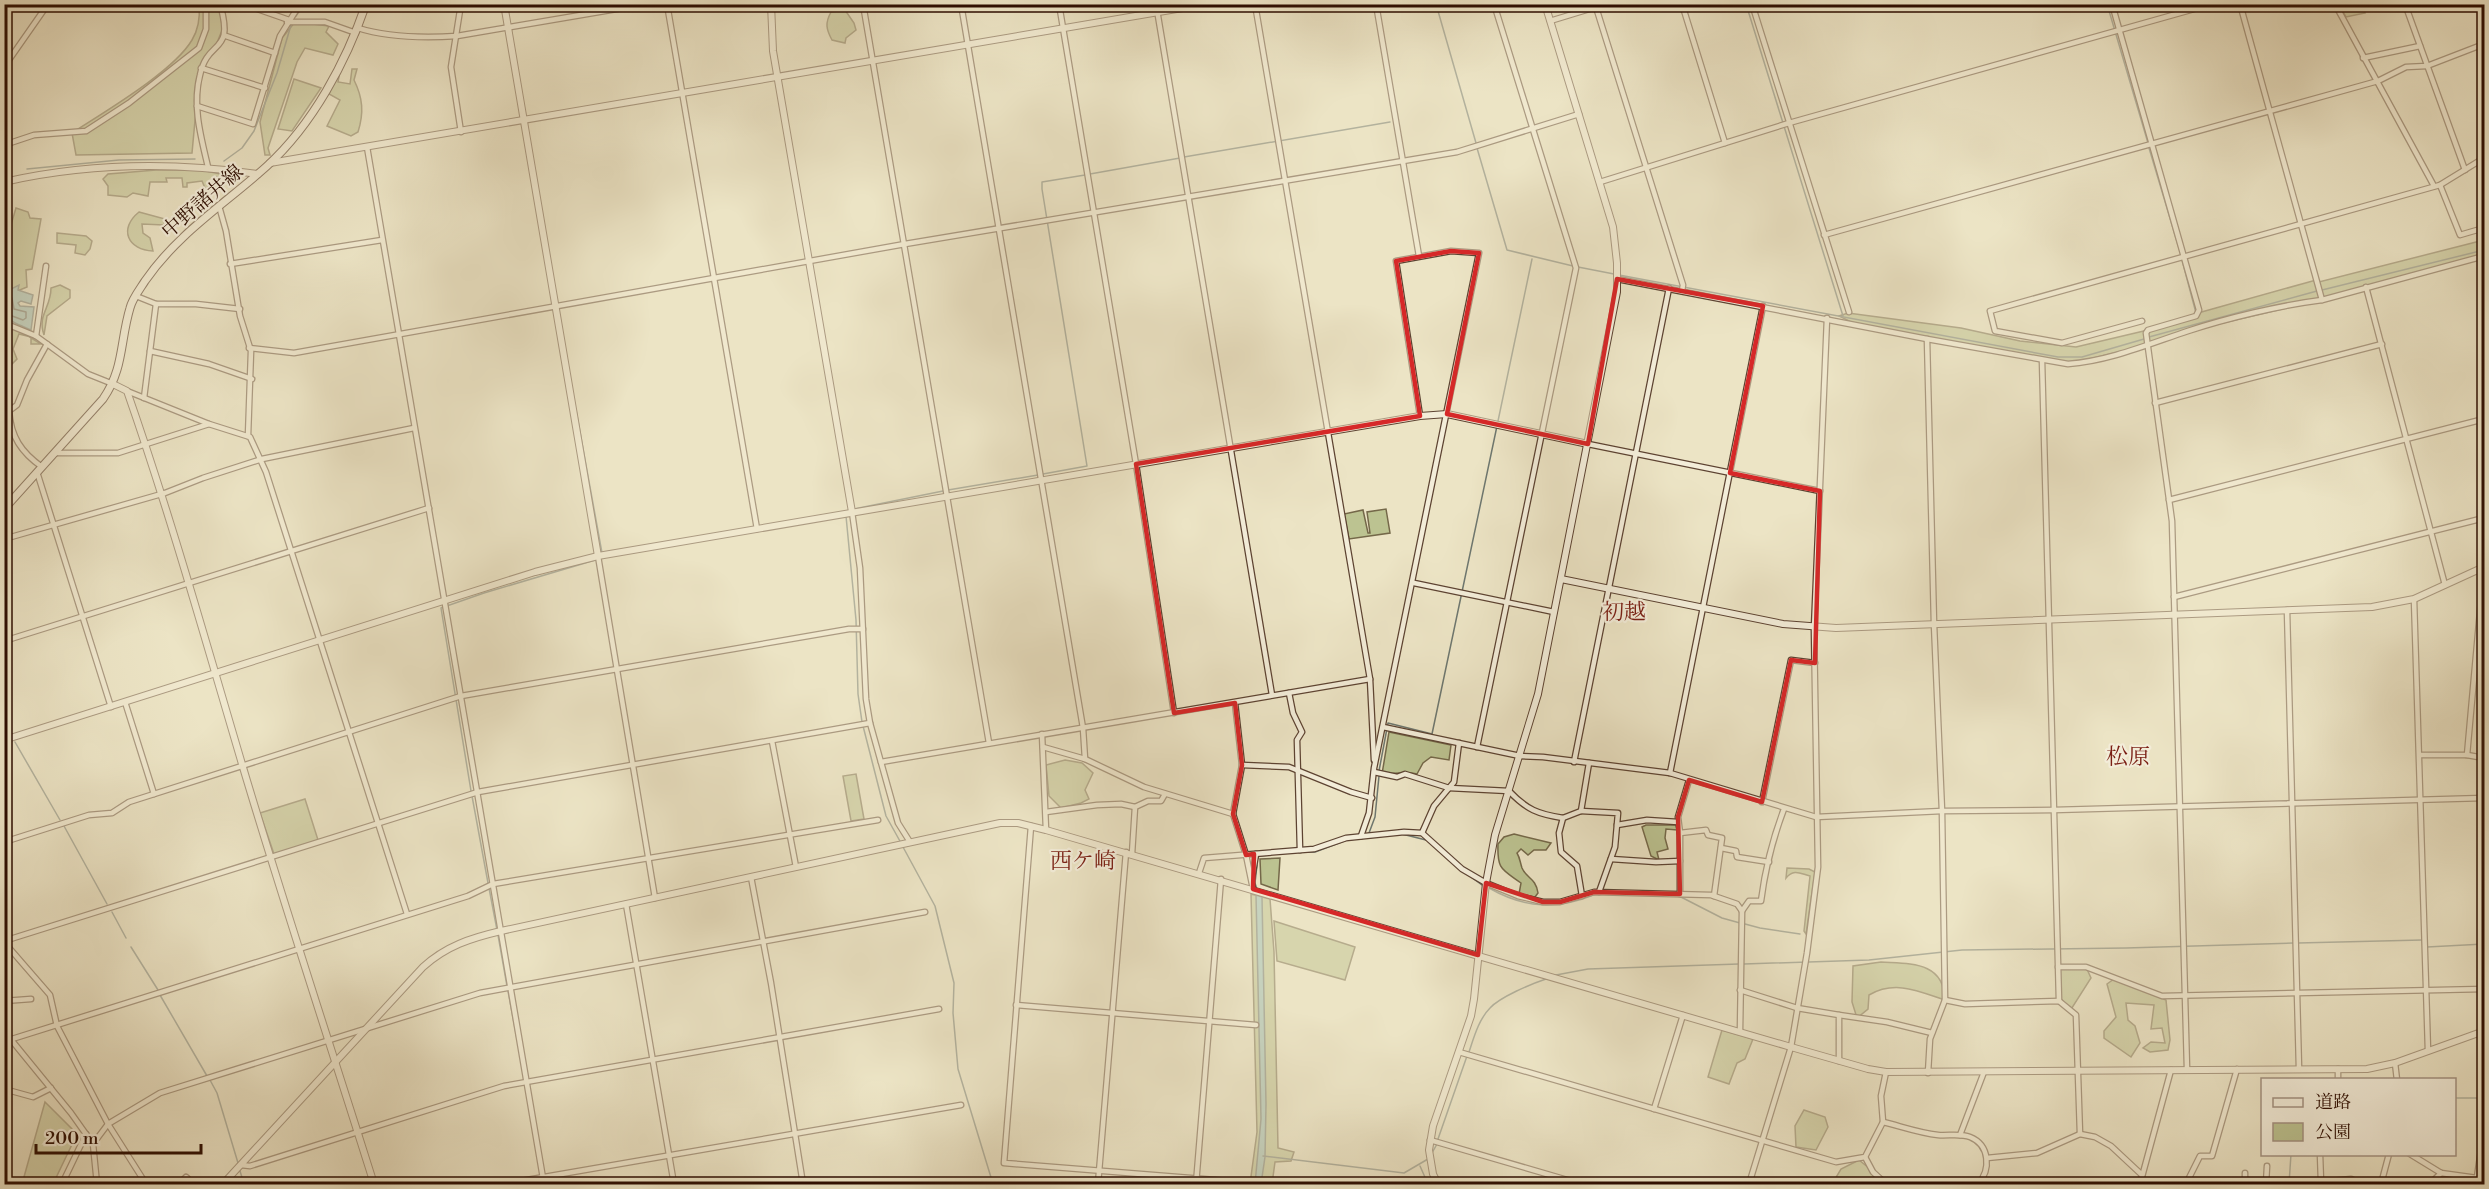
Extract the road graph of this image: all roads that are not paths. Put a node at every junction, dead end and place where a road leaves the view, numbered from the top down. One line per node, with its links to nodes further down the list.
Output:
1 (48, 4): 46 (street)
2 (220, 4): 37 (street)
3 (243, 4): 31 (street)
4 (300, 4): 31 (street)
5 (366, 4): 36 (main road, 中野諸井線)
6 (461, 4): 38 (street)
7 (504, 4): 33 (street)
8 (646, 4): 33 (street)
9 (667, 4): 51 (street)
10 (771, 4): 48 (street)
11 (863, 4): 44 (street)
12 (961, 4): 40 (street)
13 (1059, 4): 34 (street)
14 (1156, 4): 30 (street)
15 (1206, 4): 30 (street)
16 (1255, 4): 71 (street)
17 (1376, 4): 64 (street)
18 (1494, 4): 57 (street)
19 (1545, 4): 32 (street)
20 (1682, 4): 59 (street)
21 (1768, 4): 29 (street)
22 (2112, 4): 35 (street)
23 (2212, 4): 35 (street)
24 (2240, 4): 53 (street)
25 (2335, 4): 43 (street)
26 (2405, 4): 41 (street)
27 (206, 6): 61 (street)
28 (1595, 6): 32 (street); 67 (street)
29 (1752, 7): 56 (street)
30 (1157, 13): 34 (street); 74 (street)
31 (288, 21): 36 (street); 42 (street)
32 (1550, 21): 54 (street)
33 (507, 28): 38 (street); 55 (street)
34 (1063, 29): 40 (street); 76 (street)
35 (2120, 30): 56 (street); 60 (street)
36 (357, 31): 38 (street); 65 (main road, 中野諸井線)
37 (225, 36): 42 (street); 47 (street)
38 (457, 36): 58 (street)
39 (2484, 44): 45 (street)
40 (968, 46): 44 (street); 79 (street)
41 (2420, 46): 43 (street); 45 (street)
42 (275, 53): 50 (street)
43 (2363, 58): 49 (street)
44 (873, 63): 48 (street); 82 (street)
45 (2427, 66): 49 (street); 68 (street)
46 (4, 67)
47 (201, 68): 50 (street); 52 (street)
48 (777, 77): 51 (street); 86 (street)
49 (2376, 82): 53 (street); 73 (street)
50 (265, 88): 52 (street)
51 (681, 94): 55 (street); 90 (street)
52 (197, 106): 66 (street)
53 (2270, 111): 60 (street); 77 (street)
54 (1579, 114): 57 (street); 72 (street)
55 (524, 121): 58 (street); 97 (street)
56 (1789, 123): 59 (street); 80 (street)
57 (1533, 129): 64 (street); 126 (street)
58 (461, 132): 62 (street)
59 (1725, 142): 67 (street)
60 (2152, 144): 80 (street); 85 (street)
61 (4, 145)
62 (367, 147): 65 (street); 81 (street)
63 (2484, 158): 68 (street)
64 (1402, 161): 71 (street); 83 (street)
65 (270, 163): 69 (main road, 中野諸井線)
66 (208, 167): 69 (street); 70 (street)
67 (1646, 167): 72 (street); 93 (street)
68 (2465, 170): 73 (street)
69 (258, 174): 75 (main road, 中野諸井線)
70 (4, 182)
71 (1284, 182): 74 (street); 125 (street)
72 (1600, 182): 89 (street)
73 (2437, 185): 77 (street); 78 (street)
74 (1189, 197): 76 (street); 131 (street)
75 (219, 206): 87 (street); 94 (main road, 中野諸井線)
76 (1094, 214): 79 (street); 135 (street)
77 (2302, 224): 85 (street); 95 (street)
78 (2484, 228)
79 (1000, 229): 82 (street); 138 (street)
80 (1824, 235): 100 (street)
81 (382, 240): 87 (street); 106 (street)
82 (905, 244): 86 (street); 141 (street)
83 (1419, 256): 120 (street); 121 (street)
84 (2484, 256): 91 (street)
85 (2184, 257): 102 (street); 103 (street)
86 (809, 263): 90 (street); 145 (street)
87 (230, 264): 99 (street)
88 (46, 266): 107 (street)
89 (1617, 279): 92 (street); 129 (street)
90 (713, 280): 97 (street); 148 (street)
91 (2366, 287): 95 (street); 111 (street)
92 (1669, 288): 93 (street); 133 (street)
93 (1682, 291): 98 (street)
94 (136, 296): 96 (street); 116 (main road, 中野諸井線)
95 (2322, 299): 105 (street)
96 (156, 304): 99 (street); 113 (street)
97 (554, 306): 106 (street); 152 (street)
98 (1763, 306): 101 (street); 137 (street)
99 (240, 309): 112 (street)
100 (1849, 312)
101 (1827, 318): 108 (street); 139 (street)
102 (2188, 319): 105 (street); 110 (street)
103 (2142, 321)
104 (4, 323): 107 (street)
105 (2190, 330): 110 (street)
106 (398, 335): 112 (street); 124 (street)
107 (36, 336): 109 (street)
108 (1927, 339): 114 (street); 169 (street)
109 (47, 344): 116 (street); 136 (street)
110 (2147, 344): 114 (street); 119 (street)
111 (2382, 344): 119 (street); 128 (street)
112 (249, 348): 115 (street)
113 (150, 351): 115 (street); 118 (street)
114 (2042, 360): 168 (street)
115 (252, 379): 127 (street)
116 (113, 384): 117 (street); 132 (main road, 中野諸井線)
117 (127, 391): 118 (street); 130 (street)
118 (144, 398): 123 (street)
119 (2155, 403): 142 (street)
120 (1447, 414): 121 (street); 126 (street); 155 (street)
121 (1420, 416): 125 (street)
122 (2484, 419): 128 (street)
123 (209, 424): 127 (street); 130 (street)
124 (414, 428): 134 (street); 143 (street)
125 (1327, 432): 131 (street); 177 (street)
126 (1541, 435): 129 (street); 162 (street)
127 (248, 436): 134 (street)
128 (2406, 440): 142 (street); 149 (street)
129 (1588, 444): 133 (street); 154 (street)
130 (146, 445): 132 (street); 140 (street)
131 (1231, 447): 135 (street); 179 (street)
132 (55, 453): 136 (main road, 中野諸井線)
133 (1636, 454): 137 (street); 158 (street)
134 (262, 459): 140 (street); 151 (street)
135 (1136, 464): 138 (street); 184 (street)
136 (40, 470): 144 (main road, 中野諸井線); 147 (street)
137 (1730, 473): 139 (street); 163 (street)
138 (1042, 480): 141 (street); 187 (street)
139 (1820, 491): 170 (street)
140 (160, 493): 147 (street); 156 (street)
141 (947, 496): 145 (street); 192 (street)
142 (2169, 500): 159 (street)
143 (429, 508): 151 (street); 161 (street)
144 (4, 509)
145 (852, 512): 148 (street); 171 (street)
146 (2484, 518): 149 (street)
147 (54, 525): 150 (street); 167 (street)
148 (757, 529): 152 (street)
149 (2430, 532): 157 (street); 159 (street)
150 (4, 539)
151 (292, 550): 156 (street); 173 (street)
152 (598, 556): 161 (street); 175 (street)
153 (2484, 567): 157 (street); 197 (street)
154 (1561, 579): 158 (street); 165 (street)
155 (1413, 583): 162 (street); 186 (street)
156 (189, 584): 167 (street); 176 (street)
157 (2445, 585): 160 (street)
158 (1608, 589): 163 (street); 202 (street)
159 (2174, 597): 166 (street)
160 (2414, 599): 164 (street); 196 (street)
161 (446, 601): 173 (street); 180 (street)
162 (1507, 602): 165 (street); 195 (street)
163 (1704, 607): 170 (street); 209 (street)
164 (2286, 610): 166 (street); 220 (street)
165 (1554, 612): 198 (street)
166 (2174, 614): 168 (street); 221 (street)
167 (82, 617): 172 (street); 183 (street)
168 (2049, 620): 169 (street); 224 (street)
169 (1934, 624): 170 (street); 225 (street)
170 (1814, 628): 174 (street)
171 (863, 629): 175 (street); 185 (street)
172 (4, 641)
173 (320, 641): 176 (street); 188 (street)
174 (1815, 663): 219 (street); 229 (street)
175 (617, 669): 180 (street); 205 (street)
176 (216, 673): 181 (street); 204 (street)
177 (1370, 680): 178 (street); 207 (street)
178 (1289, 693): 179 (street); 208 (street)
179 (1272, 695): 182 (street)
180 (461, 696): 188 (street); 213 (street)
181 (125, 702): 183 (street); 214 (street)
182 (1235, 703): 184 (street); 206 (street)
183 (111, 707): 190 (street)
184 (1174, 713): 187 (street)
185 (870, 723): 191 (street); 201 (street)
186 (1383, 727): 193 (street); 207 (street)
187 (1083, 728): 189 (street); 199 (street)
188 (350, 731): 204 (street); 233 (street)
189 (1042, 734): 192 (street); 194 (street)
190 (4, 740)
191 (772, 741): 205 (street); 239 (street)
192 (989, 743): 201 (street)
193 (1459, 743): 195 (street); 211 (street)
194 (1043, 747): 199 (street); 226 (street)
195 (1478, 747): 198 (street)
196 (2420, 755): 197 (street); 218 (street)
197 (2467, 755): 200 (street)
198 (1520, 756): 202 (street); 212 (street)
199 (1085, 759): 215 (street)
200 (2484, 759)
201 (881, 762): 242 (street)
202 (1574, 762): 203 (street)
203 (1589, 763): 209 (street); 227 (street)
204 (242, 765): 214 (street); 248 (street)
205 (633, 765): 213 (street); 249 (street)
206 (1242, 765): 208 (street); 228 (street)
207 (1374, 770): 211 (street); 216 (street)
208 (1300, 771): 216 (street); 244 (street)
209 (1670, 773): 210 (street)
210 (1689, 780): 219 (street); 232 (street)
211 (1449, 788): 212 (street); 237 (street)
212 (1509, 791): 230 (street); 257 (street)
213 (478, 792): 233 (street); 258 (street)
214 (154, 794): 241 (street)
215 (1165, 794): 222 (street); 228 (street)
216 (1372, 798): 240 (street)
217 (2484, 798): 218 (street)
218 (2421, 800): 220 (street); 279 (street)
219 (1762, 802): 223 (street)
220 (2292, 803): 221 (street); 280 (street)
221 (2180, 806): 224 (street); 281 (street)
222 (1134, 807): 226 (street); 245 (street)
223 (1784, 808): 229 (street); 252 (street)
224 (2054, 810): 225 (street); 275 (street)
225 (1942, 811): 229 (street); 283 (street)
226 (1046, 812): 236 (street)
227 (1581, 812): 230 (street); 234 (street)
228 (1233, 814): 247 (street)
229 (1816, 817): 287 (street)
230 (1563, 818): 262 (street)
231 (878, 820): 239 (street)
232 (1678, 822): 234 (street); 238 (street)
233 (378, 824): 248 (street); 268 (street)
234 (1617, 825): 250 (street)
235 (1030, 826): 236 (street); 242 (street); 286 (street)
236 (1046, 830): 245 (street)
237 (1422, 833): 240 (street); 257 (street)
238 (1680, 833): 243 (street); 251 (street)
239 (789, 834): 249 (street); 253 (street)
240 (1361, 836): 244 (street)
241 (4, 842)
242 (910, 842): 253 (street)
243 (1721, 848): 252 (street); 263 (street)
244 (1300, 850): 246 (street)
245 (1129, 853): 254 (street); 289 (street)
246 (1256, 854): 247 (street); 259 (street)
247 (1246, 855): 254 (street); 259 (street)
248 (272, 857): 270 (street); 272 (street)
249 (647, 858): 258 (street); 264 (street)
250 (1611, 859): 251 (street); 260 (street)
251 (1680, 861): 261 (street)
252 (1769, 861): 266 (street)
253 (796, 867): 255 (street)
254 (1199, 873): 256 (street)
255 (751, 877): 264 (street); 271 (street)
256 (1221, 879): 259 (street); 292 (street)
257 (1486, 883): 262 (street); 273 (street)
258 (493, 884): 268 (street); 269 (street)
259 (1252, 886): 273 (street)
260 (1599, 892): 261 (street); 262 (street)
261 (1680, 894): 263 (street)
262 (1582, 896)
263 (1714, 896): 266 (street)
264 (655, 898): 265 (street)
265 (626, 904): 269 (street); 274 (street)
266 (1742, 911): 278 (street)
267 (925, 912): 271 (street)
268 (407, 914): 272 (street)
269 (501, 932): 276 (street); 295 (street)
270 (4, 942): 294 (street)
271 (764, 943): 274 (street); 300 (street)
272 (300, 949): 294 (street); 302 (street)
273 (1478, 955): 290 (street); 304 (street)
274 (637, 965): 276 (street); 306 (street)
275 (2058, 967): 281 (street); 285 (street)
276 (511, 986): 295 (street); 321 (street)
277 (2484, 989): 279 (street)
278 (1740, 990): 287 (street); 297 (street)
279 (2426, 990): 280 (street); 305 (street)
280 (2298, 992): 281 (street); 311 (street)
281 (2184, 996): 314 (street)
282 (31, 999): 284 (street)
283 (1945, 1000): 285 (street); 299 (street)
284 (4, 1001)
285 (2059, 1001): 317 (street)
286 (1016, 1005): 289 (street); 345 (street)
287 (1797, 1008): 291 (street); 303 (street)
288 (939, 1009): 300 (street)
289 (1111, 1014): 292 (street); 345 (street)
290 (1683, 1015): 297 (street); 325 (street)
291 (1839, 1015): 299 (street); 307 (street)
292 (1209, 1022): 293 (street); 352 (street)
293 (1256, 1025)
294 (57, 1026): 301 (street); 327 (street)
295 (364, 1030): 302 (street); 308 (street)
296 (4, 1031): 301 (street)
297 (1740, 1031): 303 (street)
298 (2484, 1031): 305 (street)
299 (1932, 1034): 318 (street)
300 (780, 1038): 306 (street); 330 (street)
301 (12, 1040): 322 (street)
302 (329, 1041): 308 (street); 327 (street)
303 (1791, 1047): 307 (street); 335 (street)
304 (1458, 1052): 325 (street); 334 (street)
305 (2428, 1052): 309 (street)
306 (653, 1060): 321 (street); 337 (street)
307 (1839, 1061): 315 (street)
308 (336, 1062): 329 (street); 343 (street)
309 (2395, 1063): 312 (street); 320 (street)
310 (2237, 1069): 311 (street); 314 (street); 375 (street)
311 (2299, 1069): 312 (street)
312 (2338, 1069): 319 (street)
313 (2171, 1070): 314 (street); 317 (street); 348 (street)
314 (2187, 1070)
315 (1886, 1072): 318 (street); 326 (street)
316 (1984, 1072): 317 (street); 318 (street); 333 (street)
317 (2078, 1072): 332 (street)
318 (1928, 1073)
319 (2338, 1078)
320 (2397, 1078)
321 (527, 1081): 329 (street); 349 (street)
322 (51, 1088): 323 (street); 331 (street)
323 (4, 1089)
324 (961, 1105): 330 (street)
325 (1654, 1109): 335 (street)
326 (1883, 1122): 333 (street); 341 (street)
327 (108, 1124): 336 (street); 359 (street)
328 (2484, 1129): 350 (street)
329 (357, 1131): 343 (street); 363 (street)
330 (795, 1133): 337 (street); 367 (street)
331 (86, 1134): 336 (street); 357 (street)
332 (2080, 1134): 342 (street); 348 (street)
333 (1960, 1135): 342 (street)
334 (1430, 1140): 369 (street); 370 (street)
335 (1762, 1142): 341 (street); 371 (street)
336 (93, 1144): 358 (street)
337 (669, 1155): 349 (street); 366 (street)
338 (2320, 1156): 356 (street)
339 (2389, 1156): 379 (street)
340 (2412, 1156): 347 (street)
341 (1865, 1157): 354 (street)
342 (1987, 1158): 355 (street)
343 (240, 1165): 362 (street)
344 (2267, 1166): 377 (street)
345 (1100, 1170): 352 (street); 368 (street)
346 (2245, 1173): 376 (street)
347 (2441, 1173): 350 (street); 380 (street)
348 (2141, 1174): 374 (street)
349 (543, 1177): 364 (street); 365 (street)
350 (2477, 1178): 351 (street); 381 (street)
351 (2484, 1179)
352 (1196, 1182): 353 (street)
353 (1253, 1183)
354 (1885, 1183): 372 (street)
355 (1980, 1183): 373 (street)
356 (2320, 1183): 378 (street)
357 (62, 1185)
358 (97, 1185)
359 (146, 1185)
360 (179, 1185): 361 (street)
361 (194, 1185)
362 (224, 1185)
363 (374, 1185)
364 (508, 1185)
365 (544, 1185)
366 (674, 1185)
367 (803, 1185)
368 (1098, 1185)
369 (1438, 1185)
370 (1581, 1185)
371 (1749, 1185)
372 (1928, 1185)
373 (1989, 1185)
374 (2140, 1185)
375 (2186, 1185)
376 (2245, 1185)
377 (2266, 1185)
378 (2361, 1185)
379 (2381, 1185)
380 (2430, 1185)
381 (2476, 1185)

